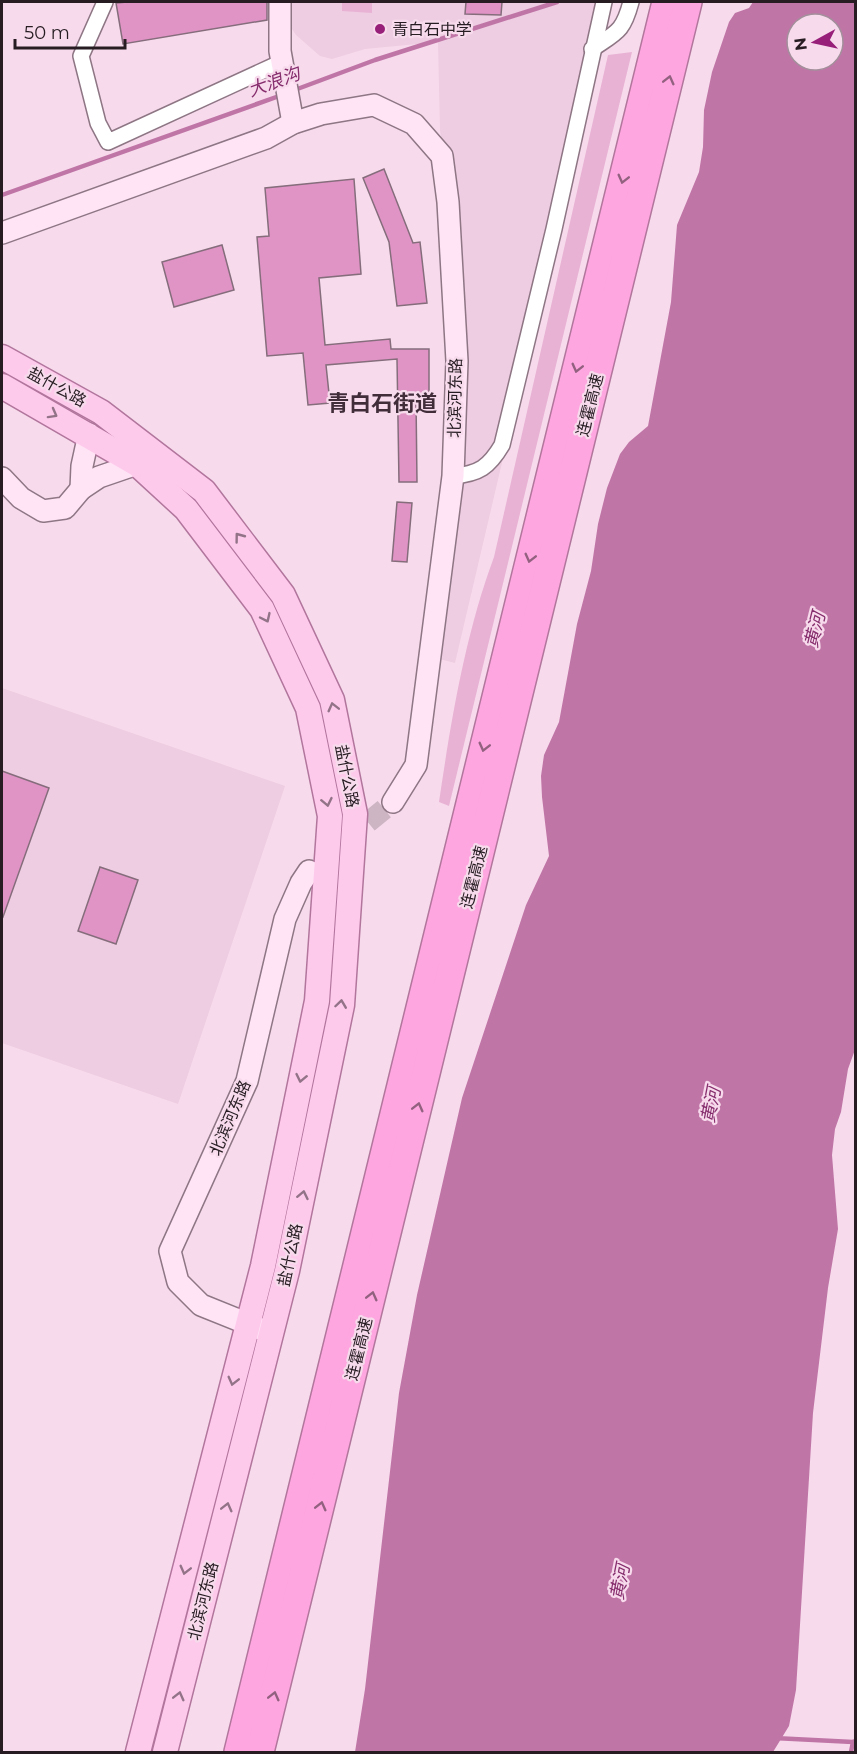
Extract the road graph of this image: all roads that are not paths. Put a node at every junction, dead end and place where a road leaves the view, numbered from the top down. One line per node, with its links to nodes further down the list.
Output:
1 (105, 2): 8 (street)
2 (280, 2): 8 (street)
3 (604, 2): 7 (street)
4 (632, 2): 7 (street)
5 (666, 2): 24 (highway, 连霍高速, one-way to 24)
6 (688, 2): 25 (highway, 连霍高速, one-way to 6)
7 (592, 49): 15 (street)
8 (283, 68): 9 (street)
9 (291, 115): 10 (street); 15 (street, 北滨河东路)
10 (2, 233)
11 (2, 357): 21 (main road, 盐什公路, one-way to 11)
12 (2, 386): 13 (main road, 盐什公路, one-way to 13)
13 (89, 434): 14 (main road, 盐什公路); 17 (street)
14 (138, 464): 17 (street); 20 (main road, 盐什公路, one-way to 20)
15 (453, 476): 18 (street, 北滨河东路)
16 (2, 478): 17 (street)
17 (81, 489)
18 (393, 802)
19 (309, 871): 20 (street, 北滨河东路)
20 (248, 1325): 21 (street, 北滨河东路); 22 (main road, 北滨河东路, one-way to 22)
21 (272, 1334): 23 (main road, 北滨河东路, one-way to 21)
22 (138, 1752)
23 (165, 1752)
24 (238, 1752)
25 (260, 1752)

